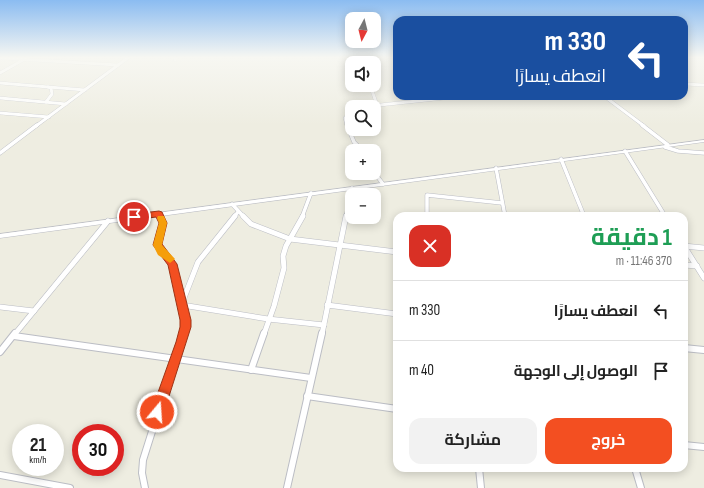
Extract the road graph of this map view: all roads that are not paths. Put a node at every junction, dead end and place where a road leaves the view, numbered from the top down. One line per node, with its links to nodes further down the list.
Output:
1 (99, 80): 6 (street)
2 (0, 83): 5 (street)
3 (688, 84): 4 (street)
4 (704, 85)
5 (46, 87): 6 (street); 10 (street)
6 (85, 90): 11 (street)
7 (0, 98): 10 (street)
8 (425, 100): 12 (street)
9 (609, 100): 16 (street)
10 (46, 102): 11 (street)
11 (66, 104): 14 (street)
12 (381, 105)
13 (0, 113): 14 (street)
14 (49, 117): 18 (street)
15 (704, 140): 16 (street)
16 (665, 146): 17 (street); 19 (street)
17 (625, 151): 20 (street); 33 (street)
18 (1, 152)
19 (704, 154)
20 (561, 160): 21 (street); 32 (street)
21 (496, 168): 23 (street); 27 (street)
22 (380, 180): 23 (street)
23 (383, 184): 24 (street)
24 (352, 188)
25 (345, 189): 26 (street)
26 (311, 193): 28 (street); 38 (street)
27 (502, 203): 30 (street); 31 (street)
28 (232, 204): 29 (street); 34 (street)
29 (238, 212): 38 (street); 47 (street)
30 (427, 212)
31 (504, 212)
32 (582, 212)
33 (663, 212)
34 (159, 214): 36 (street); 47 (street)
35 (345, 219): 39 (street)
36 (108, 221): 37 (street); 50 (street)
37 (0, 236)
38 (290, 239): 39 (street); 52 (street)
39 (339, 245): 42 (street); 48 (street)
40 (688, 246): 41 (street)
41 (704, 248)
42 (393, 252)
43 (688, 253): 45 (street)
44 (688, 265): 45 (street)
45 (696, 266): 46 (street)
46 (704, 278)
47 (182, 304): 52 (street); 58 (street)
48 (327, 305): 51 (street); 53 (street)
49 (0, 307): 50 (street)
50 (34, 311): 54 (street)
51 (393, 313)
52 (268, 318): 53 (street); 59 (street)
53 (324, 325): 60 (street)
54 (14, 336): 57 (street); 58 (street)
55 (688, 348): 56 (street)
56 (704, 350)
57 (0, 352)
58 (175, 359): 59 (street); 69 (street)
59 (251, 370): 60 (street)
60 (311, 378): 61 (street)
61 (307, 396): 62 (street); 70 (street)
62 (393, 408)
63 (688, 445): 64 (street)
64 (704, 447)
65 (480, 472): 71 (street)
66 (636, 472): 72 (street)
67 (0, 475): 68 (street)
68 (70, 488)
69 (145, 488)
70 (287, 488)
71 (481, 488)
72 (641, 488)

